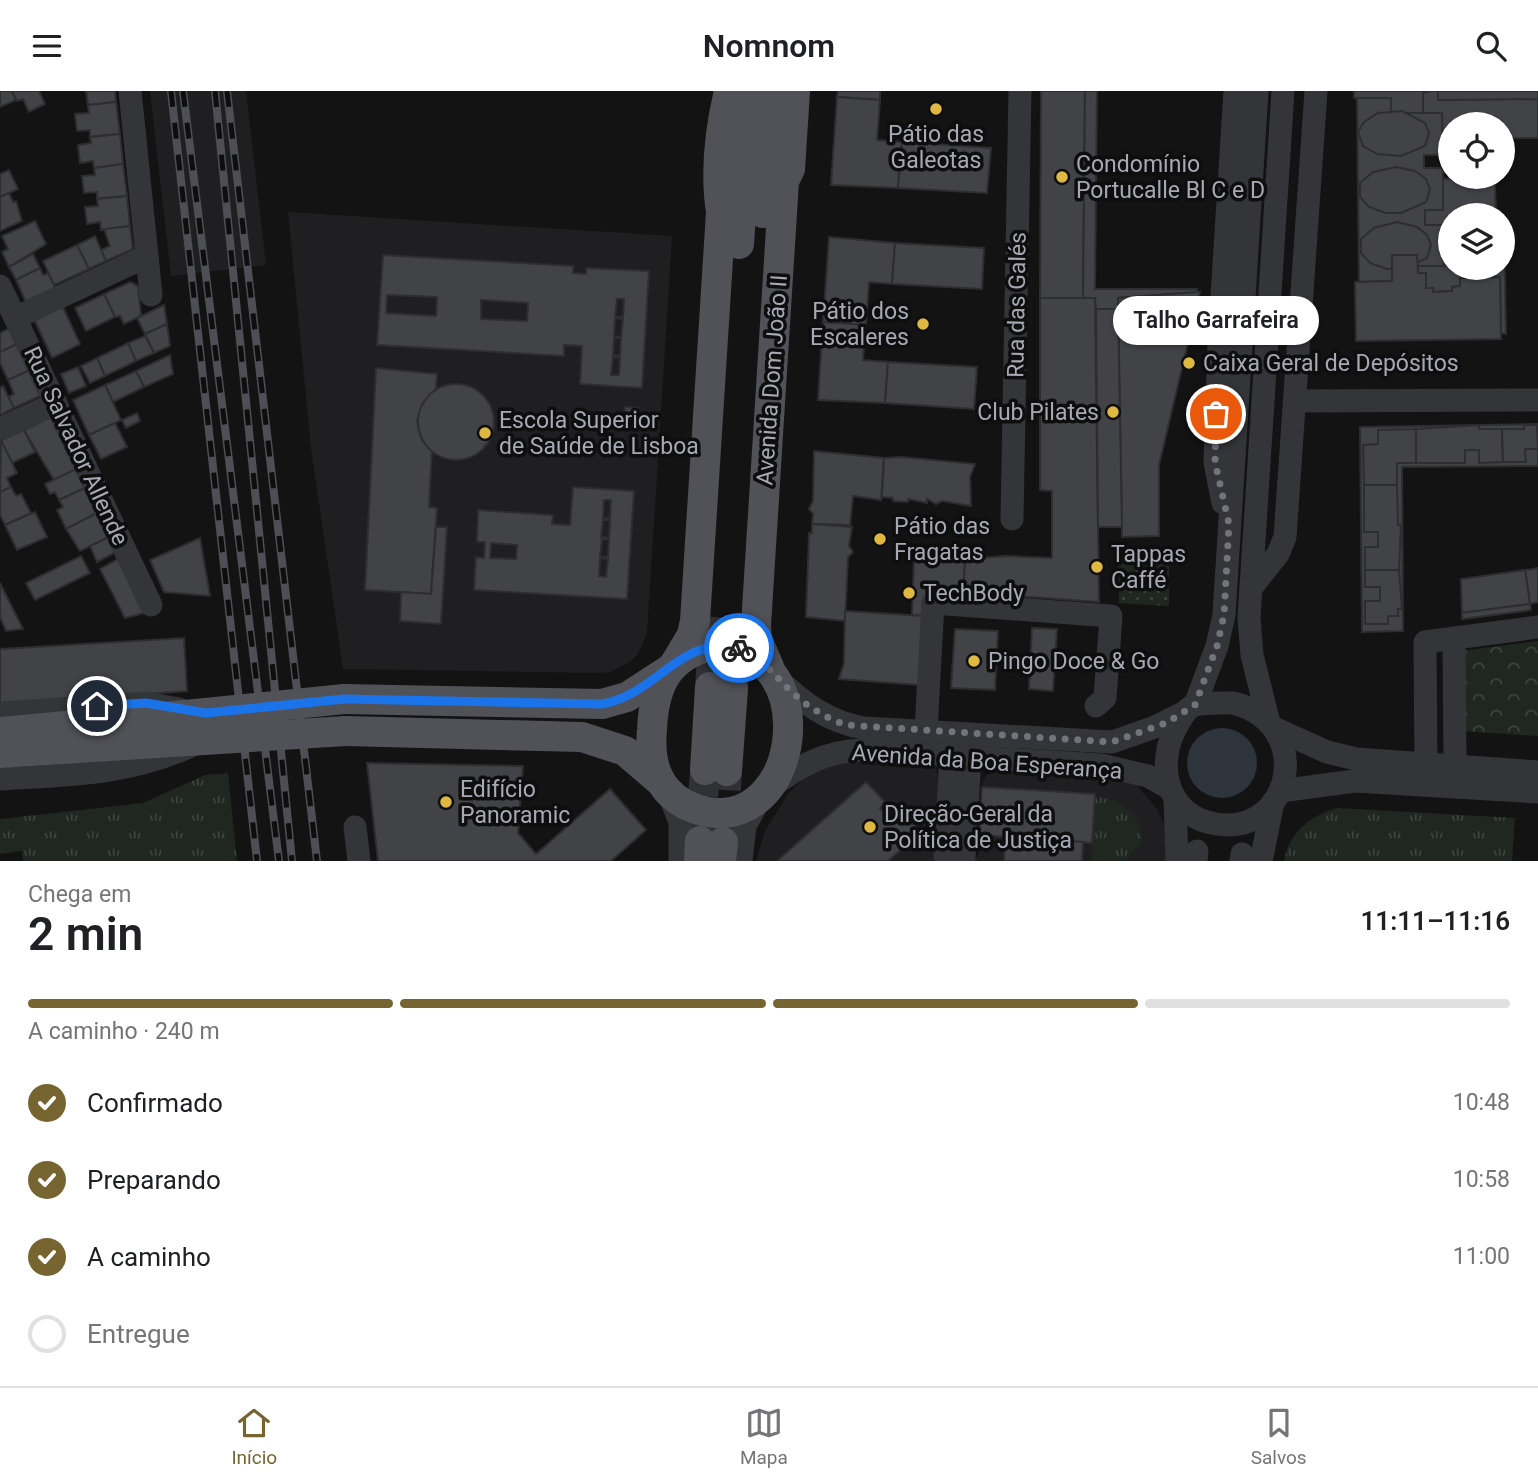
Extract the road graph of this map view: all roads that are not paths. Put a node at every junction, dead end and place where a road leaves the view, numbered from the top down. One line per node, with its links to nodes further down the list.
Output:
1 (130, 91): 13 (street)
2 (729, 91): 12 (main road)
3 (748, 91): 11 (main road, Avenida Dom João II)
4 (771, 91): 11 (main road, Avenida Dom João II)
5 (795, 91): 30 (main road, Avenida Dom João II)
6 (1020, 91): 23 (street, Rua das Galés)
7 (1235, 91): 24 (street)
8 (1257, 91): 24 (street)
9 (1283, 91): 20 (street)
10 (1316, 91): 18 (street)
11 (742, 187): 12 (main road)
12 (721, 212): 29 (main road)
13 (147, 256): 15 (street); 16 (street)
14 (0, 286): 16 (street, Rua Salvador Allende)
15 (151, 295)
16 (15, 318): 19 (street, Rua Salvador Allende)
17 (1538, 400): 18 (street)
18 (1296, 401): 22 (street)
19 (55, 403): 21 (street); 26 (street, Rua Salvador Allende)
20 (1262, 411): 22 (street); 25 (street)
21 (0, 429)
22 (1291, 466): 25 (street)
23 (1012, 519)
24 (1229, 524): 33 (street)
25 (1251, 588): 35 (street)
26 (151, 605)
27 (1538, 627): 28 (street)
28 (1454, 638): 40 (street); 41 (street)
29 (672, 666): 30 (main road); 36 (main road, bridge); 45 (main road)
30 (773, 673): 37 (street, Avenida da Boa Esperança); 47 (main road)
31 (721, 688): 42 (main road)
32 (1096, 706): 37 (street)
33 (1190, 708): 35 (street); 37 (street, Avenida da Boa Esperança); 48 (street)
34 (0, 713): 36 (street)
35 (1272, 724): 40 (street); 49 (street)
36 (205, 727): 38 (main road); 44 (street); 45 (main road, bridge)
37 (926, 731)
38 (13, 741)
39 (961, 756): 47 (street, Avenida da Boa Esperança); 48 (street, Avenida da Boa Esperança); 52 (street)
40 (1426, 766): 41 (street)
41 (1455, 768): 43 (street)
42 (716, 771)
43 (1538, 772)
44 (0, 779)
45 (664, 786): 47 (main road); 51 (street)
46 (1538, 792): 49 (street)
47 (766, 793): 51 (street)
48 (1172, 793): 49 (street); 53 (street)
49 (1277, 797): 54 (street)
50 (355, 827): 55 (street)
51 (711, 854)
52 (954, 856)
53 (1190, 858)
54 (1248, 859)
55 (359, 861)

